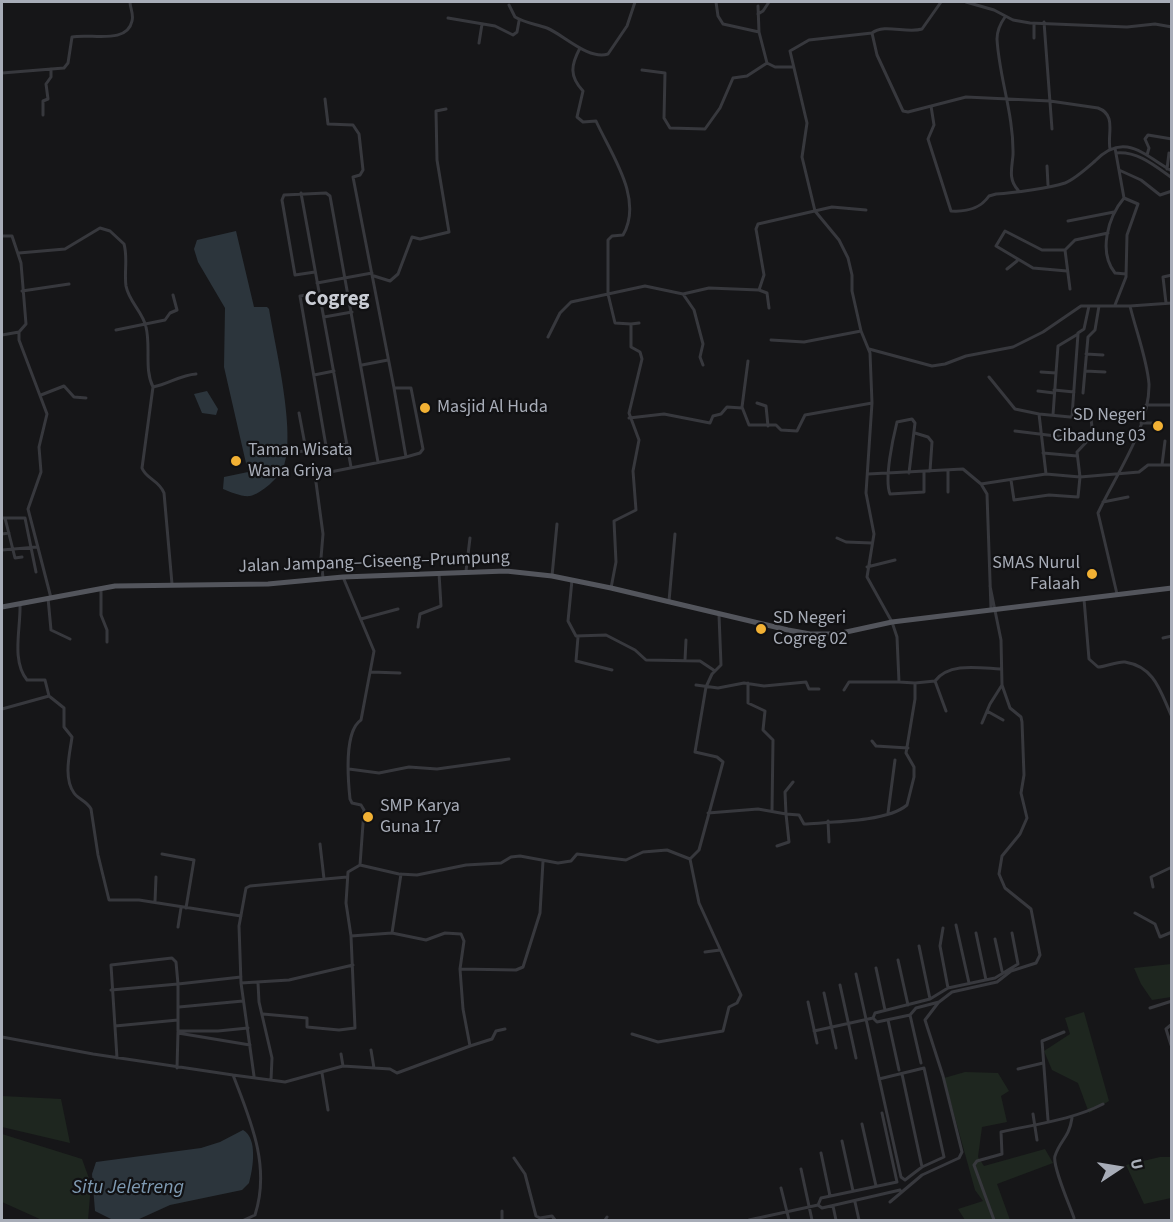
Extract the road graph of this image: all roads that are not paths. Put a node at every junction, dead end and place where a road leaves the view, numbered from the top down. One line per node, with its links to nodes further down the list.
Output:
1 (130, 2): 24 (street)
2 (635, 2): 21 (street)
3 (716, 2): 17 (street)
4 (769, 2): 9 (street)
5 (940, 2): 18 (street)
6 (966, 2): 10 (street)
7 (509, 5): 12 (street)
8 (758, 6): 9 (street)
9 (758, 14): 17 (street)
10 (1005, 17): 14 (street); 27 (street)
11 (448, 18): 15 (street)
12 (519, 20): 15 (street); 21 (street)
13 (1044, 22): 14 (street); 16 (street); 29 (street)
14 (1034, 23): 19 (street)
15 (482, 24): 20 (street)
16 (1172, 27)
17 (759, 32): 22 (street)
18 (872, 33): 23 (street); 30 (street)
19 (1034, 38)
20 (479, 43)
21 (580, 48): 72 (street)
22 (767, 63): 23 (street); 25 (street)
23 (793, 67): 51 (street)
24 (51, 69): 26 (street); 32 (street)
25 (642, 70)
26 (2, 73)
27 (1008, 98): 29 (street); 30 (street); 46 (street)
28 (325, 99): 62 (street)
29 (1050, 101): 33 (street); 36 (street)
30 (931, 106): 46 (street)
31 (446, 109): 62 (street)
32 (43, 115)
33 (1052, 129)
34 (1172, 140): 39 (street)
35 (1115, 147): 36 (street); 37 (street); 39 (street)
36 (1110, 149): 45 (street)
37 (1116, 153): 42 (street); 44 (street)
38 (1169, 153): 41 (street)
39 (1147, 155): 41 (street)
40 (1047, 166): 45 (street)
41 (1167, 169): 43 (street)
42 (1119, 170): 47 (street); 49 (street)
43 (1172, 171)
44 (1172, 178)
45 (1048, 185): 46 (street)
46 (1018, 190)
47 (1172, 191)
48 (302, 193): 61 (street); 61 (street); 65 (street)
49 (1124, 198): 52 (street); 63 (street)
50 (866, 210): 51 (street)
51 (815, 211): 69 (street); 88 (street)
52 (1114, 212): 53 (street); 54 (street)
53 (1068, 221)
54 (1108, 233): 56 (street); 63 (street)
55 (2, 236): 57 (street)
56 (1065, 250): 58 (street); 60 (street)
57 (19, 253): 70 (street); 86 (street)
58 (1017, 261): 59 (street); 60 (street)
59 (1007, 269)
60 (1067, 271): 68 (street)
61 (315, 272): 66 (street)
62 (373, 274): 65 (street); 97 (street)
63 (1126, 274): 77 (street)
64 (1172, 275): 75 (street)
65 (345, 278): 66 (street); 82 (street)
66 (318, 283): 71 (street)
67 (69, 284): 70 (street)
68 (1070, 289)
69 (759, 290): 73 (street); 81 (street)
70 (22, 291): 89 (street)
71 (319, 293): 83 (street); 107 (street)
72 (608, 294): 73 (street); 85 (street); 92 (street)
73 (683, 294): 100 (street)
74 (173, 295): 86 (street)
75 (1166, 303): 76 (street); 80 (street)
76 (1172, 303)
77 (1115, 305): 79 (street); 80 (street)
78 (1089, 306): 79 (street); 91 (street); 94 (street)
79 (1099, 306): 95 (street)
80 (1130, 306): 119 (street)
81 (769, 308)
82 (352, 312): 83 (street); 99 (street)
83 (324, 317): 101 (street)
84 (639, 323): 85 (street)
85 (630, 324): 126 (street)
86 (146, 326): 87 (street); 109 (street)
87 (116, 330)
88 (861, 331): 93 (street); 94 (street)
89 (20, 332): 90 (street); 115 (street)
90 (2, 334)
91 (1078, 334): 105 (street); 113 (street)
92 (548, 337)
93 (771, 340)
94 (869, 349): 118 (street)
95 (1086, 354): 96 (street); 102 (street)
96 (1103, 355)
97 (388, 360): 99 (street); 110 (street)
98 (748, 361): 121 (street)
99 (362, 365): 142 (street)
100 (703, 365)
101 (334, 371): 107 (street); 135 (street)
102 (1085, 371): 104 (street); 114 (street)
103 (1041, 372): 105 (street)
104 (1105, 372)
105 (1056, 373): 112 (street)
106 (196, 374): 109 (street)
107 (314, 375): 136 (street)
108 (989, 377): 123 (street)
109 (153, 387): 182 (street)
110 (394, 388): 141 (street); 141 (street)
111 (1038, 391): 112 (street)
112 (1054, 392): 113 (street); 124 (street)
113 (1074, 392): 125 (street)
114 (1083, 393)
115 (41, 395): 116 (street); 169 (street)
116 (87, 398)
117 (756, 403): 129 (street)
118 (872, 403): 129 (street); 152 (street)
119 (1146, 405): 120 (street); 127 (street)
120 (1171, 405)
121 (742, 408): 126 (street); 129 (street)
122 (299, 413): 137 (street)
123 (1039, 414): 124 (street); 132 (street)
124 (1053, 415): 125 (street)
125 (1072, 416): 133 (street)
126 (629, 418): 184 (street)
127 (1141, 423): 128 (street); 151 (street)
128 (1154, 423)
129 (768, 426)
130 (1015, 431): 132 (street)
131 (915, 433): 146 (street); 148 (street); 150 (street)
132 (1040, 434): 133 (street); 139 (street)
133 (1088, 440): 140 (street)
134 (1165, 441): 143 (street)
135 (346, 444): 136 (street); 145 (street)
136 (326, 446): 137 (street)
137 (306, 450): 138 (street)
138 (297, 452)
139 (1042, 453): 140 (street); 153 (street)
140 (1077, 456): 154 (street)
141 (406, 457): 142 (street)
142 (378, 462): 145 (street)
143 (1162, 465): 144 (street); 151 (street)
144 (1172, 465)
145 (351, 467): 180 (street)
146 (930, 471): 147 (street); 149 (street)
147 (948, 471): 156 (street); 157 (street)
148 (909, 472): 149 (street); 150 (street)
149 (924, 472): 150 (street)
150 (889, 473): 152 (street)
151 (1119, 473): 154 (street); 159 (street)
152 (868, 474): 167 (street)
153 (1046, 474): 154 (street); 155 (street)
154 (1080, 477): 155 (street)
155 (1011, 480): 156 (street)
156 (981, 484): 193 (street)
157 (948, 492)
158 (1128, 497): 159 (street)
159 (1103, 502): 186 (street)
160 (3, 518): 162 (street); 168 (street)
161 (557, 524): 178 (street)
162 (9, 533): 163 (street); 170 (street)
163 (2, 534)
164 (675, 534): 190 (street)
165 (470, 538): 175 (street)
166 (837, 538): 167 (street)
167 (872, 543): 174 (street)
168 (31, 546): 169 (street); 170 (street); 176 (street)
169 (37, 547): 187 (street)
170 (12, 548): 171 (street); 172 (street)
171 (2, 550)
172 (22, 557)
173 (895, 560): 174 (street)
174 (867, 567): 196 (street)
175 (466, 571): 177 (main road, Jalan Jampang–Ciseeng–Prumpung); 178 (main road, Jalan Jampang–Ciseeng–Prumpung)
176 (36, 572)
177 (439, 572): 179 (main road, Jalan Jampang–Ciseeng–Prumpung); 197 (street)
178 (552, 576): 181 (main road, Jalan Jampang–Ciseeng–Prumpung)
179 (343, 577): 180 (main road, Jalan Jampang–Ciseeng–Prumpung); 195 (street)
180 (323, 578): 182 (main road, Jalan Jampang–Ciseeng–Prumpung)
181 (572, 580): 184 (main road, Jalan Jampang–Ciseeng–Prumpung); 199 (street)
182 (172, 584): 183 (main road, Jalan Jampang–Ciseeng–Prumpung)
183 (101, 588): 187 (main road, Jalan Jampang–Ciseeng–Prumpung); 203 (street)
184 (610, 588): 190 (main road, Jalan Jampang–Ciseeng–Prumpung)
185 (1172, 588): 186 (main road, Jalan Jampang–Ciseeng–Prumpung)
186 (1117, 594): 188 (main road, Jalan Jampang–Ciseeng–Prumpung)
187 (50, 598): 189 (main road, Jalan Jampang–Ciseeng–Prumpung); 201 (street)
188 (1084, 599): 193 (main road, Jalan Jampang–Ciseeng–Prumpung); 223 (street)
189 (20, 603): 191 (main road, Jalan Jampang–Ciseeng–Prumpung); 219 (street)
190 (668, 603): 194 (main road, Jalan Jampang–Ciseeng–Prumpung)
191 (2, 607)
192 (398, 609): 195 (street)
193 (993, 609): 196 (main road, Jalan Jampang–Ciseeng–Prumpung); 205 (street)
194 (719, 615): 196 (main road, Jalan Jampang–Ciseeng–Prumpung); 207 (street)
195 (362, 619): 208 (street)
196 (892, 622): 211 (street)
197 (418, 627)
198 (1172, 636): 200 (street)
199 (578, 637): 204 (street); 206 (street)
200 (1162, 638)
201 (70, 639)
202 (686, 640): 204 (street)
203 (107, 642)
204 (685, 660): 207 (street)
205 (1000, 669): 210 (street); 215 (street)
206 (612, 670)
207 (715, 671): 216 (street)
208 (371, 672): 209 (street); 230 (street)
209 (400, 674)
210 (935, 681): 213 (street); 221 (street)
211 (899, 682): 213 (street); 218 (street)
212 (748, 683): 216 (street); 217 (street); 232 (street)
213 (915, 683): 227 (street)
214 (696, 685): 216 (street)
215 (1002, 685): 222 (street); 286 (street)
216 (706, 687): 233 (street)
217 (819, 689)
218 (844, 690)
219 (49, 696): 220 (street); 250 (street)
220 (2, 709)
221 (946, 711)
222 (987, 711): 224 (street); 225 (street)
223 (1172, 717)
224 (1003, 720)
225 (982, 723)
226 (872, 741): 227 (street)
227 (908, 748): 234 (street)
228 (509, 759): 230 (street)
229 (896, 760): 234 (street)
230 (349, 769): 243 (street)
231 (793, 782): 235 (street)
232 (772, 811): 233 (street); 235 (street)
233 (708, 813): 241 (street)
234 (888, 813): 236 (street)
235 (786, 814): 236 (street); 239 (street)
236 (828, 821): 237 (street)
237 (829, 842)
238 (320, 844): 248 (street)
239 (777, 846)
240 (162, 854): 251 (street)
241 (690, 859): 242 (street); 264 (street)
242 (543, 861): 245 (street); 269 (street)
243 (360, 865): 245 (street); 247 (street)
244 (1172, 867): 249 (street)
245 (401, 874): 258 (street)
246 (156, 877): 250 (street)
247 (347, 877): 248 (street); 261 (street)
248 (324, 879): 253 (street)
249 (1153, 887)
250 (155, 902): 251 (street)
251 (183, 908): 253 (street); 255 (street)
252 (1135, 913): 257 (street)
253 (240, 916): 272 (street)
254 (956, 926): 276 (street)
255 (178, 927)
256 (943, 928): 279 (street)
257 (1172, 932)
258 (392, 933): 261 (street); 269 (street)
259 (976, 933): 273 (street)
260 (1012, 933): 270 (street)
261 (351, 936): 267 (street)
262 (995, 939): 270 (street)
263 (919, 946): 282 (street)
264 (720, 950): 265 (street); 308 (street)
265 (705, 952)
266 (898, 960): 288 (street)
267 (353, 965): 275 (street); 293 (street)
268 (876, 968): 292 (street)
269 (460, 969): 313 (street)
270 (1002, 971): 273 (street)
271 (856, 974): 297 (street)
272 (241, 977): 274 (street); 277 (street)
273 (986, 980): 276 (street)
274 (241, 983): 275 (street); 283 (street)
275 (258, 983): 293 (street)
276 (969, 983): 279 (street)
277 (178, 984): 280 (street); 280 (street); 289 (street)
278 (840, 985): 299 (street)
279 (948, 988): 282 (street)
280 (111, 990): 301 (street)
281 (824, 993): 303 (street)
282 (930, 999): 287 (street)
283 (243, 1001): 289 (street); 302 (street)
284 (1172, 1001): 291 (street)
285 (808, 1002): 305 (street)
286 (939, 1002): 290 (street); 348 (street)
287 (915, 1003): 288 (street); 290 (street)
288 (908, 1005): 292 (street)
289 (179, 1007): 296 (street)
290 (916, 1008): 294 (street)
291 (1150, 1008)
292 (885, 1010): 295 (street)
293 (263, 1014): 331 (street)
294 (910, 1015): 298 (street); 320 (street)
295 (873, 1018): 297 (street); 298 (street)
296 (178, 1020): 301 (street); 306 (street)
297 (866, 1020): 299 (street); 330 (street)
298 (888, 1020): 325 (street)
299 (848, 1024): 303 (street); 318 (street)
300 (1172, 1024): 312 (street)
301 (115, 1026): 317 (street)
302 (248, 1028): 306 (street); 311 (street)
303 (831, 1028): 305 (street); 314 (street)
304 (505, 1029): 313 (street)
305 (814, 1030): 310 (street)
306 (178, 1032): 311 (street); 322 (street)
307 (1064, 1032): 319 (street)
308 (632, 1034)
309 (2, 1037): 317 (street)
310 (817, 1043)
311 (249, 1045): 329 (street)
312 (1171, 1045)
313 (470, 1046): 323 (street)
314 (836, 1048)
315 (371, 1050): 323 (street)
316 (341, 1054): 321 (street)
317 (117, 1058): 322 (street)
318 (856, 1058)
319 (1043, 1063): 324 (street); 337 (street)
320 (921, 1064)
321 (343, 1066): 323 (street); 326 (street)
322 (177, 1068): 328 (street)
323 (374, 1068)
324 (1018, 1069)
325 (899, 1070)
326 (322, 1073): 331 (street); 333 (street)
327 (902, 1074): 330 (street); 344 (street); 344 (street)
328 (233, 1075): 329 (street); 361 (street)
329 (254, 1076): 331 (street)
330 (879, 1079): 344 (street)
331 (271, 1080)
332 (1103, 1104): 336 (street)
333 (328, 1110)
334 (882, 1113): 346 (street)
335 (1033, 1114): 339 (street)
336 (1072, 1118): 337 (street); 360 (street)
337 (1048, 1120): 339 (street)
338 (862, 1124): 346 (street)
339 (1034, 1124): 340 (street); 369 (street)
340 (1037, 1140)
341 (842, 1141): 349 (street)
342 (821, 1153): 351 (street)
343 (514, 1158): 363 (street)
344 (922, 1167)
345 (801, 1169): 356 (street)
346 (878, 1186): 349 (street); 350 (street)
347 (782, 1188): 358 (street)
348 (902, 1190): 350 (street); 353 (street)
349 (853, 1191): 351 (street)
350 (882, 1194): 352 (street)
351 (830, 1196): 354 (street)
352 (855, 1202): 355 (street); 368 (street)
353 (890, 1202)
354 (818, 1205): 355 (street); 356 (street)
355 (833, 1206): 367 (street)
356 (809, 1207): 358 (street); 366 (street)
357 (502, 1211): 362 (street)
358 (787, 1212): 359 (street); 365 (street)
359 (767, 1218): 364 (street)
360 (1074, 1218)
361 (244, 1221)
362 (502, 1221)
363 (555, 1221)
364 (749, 1221)
365 (789, 1221)
366 (812, 1221)
367 (836, 1221)
368 (859, 1221)
369 (994, 1221)

